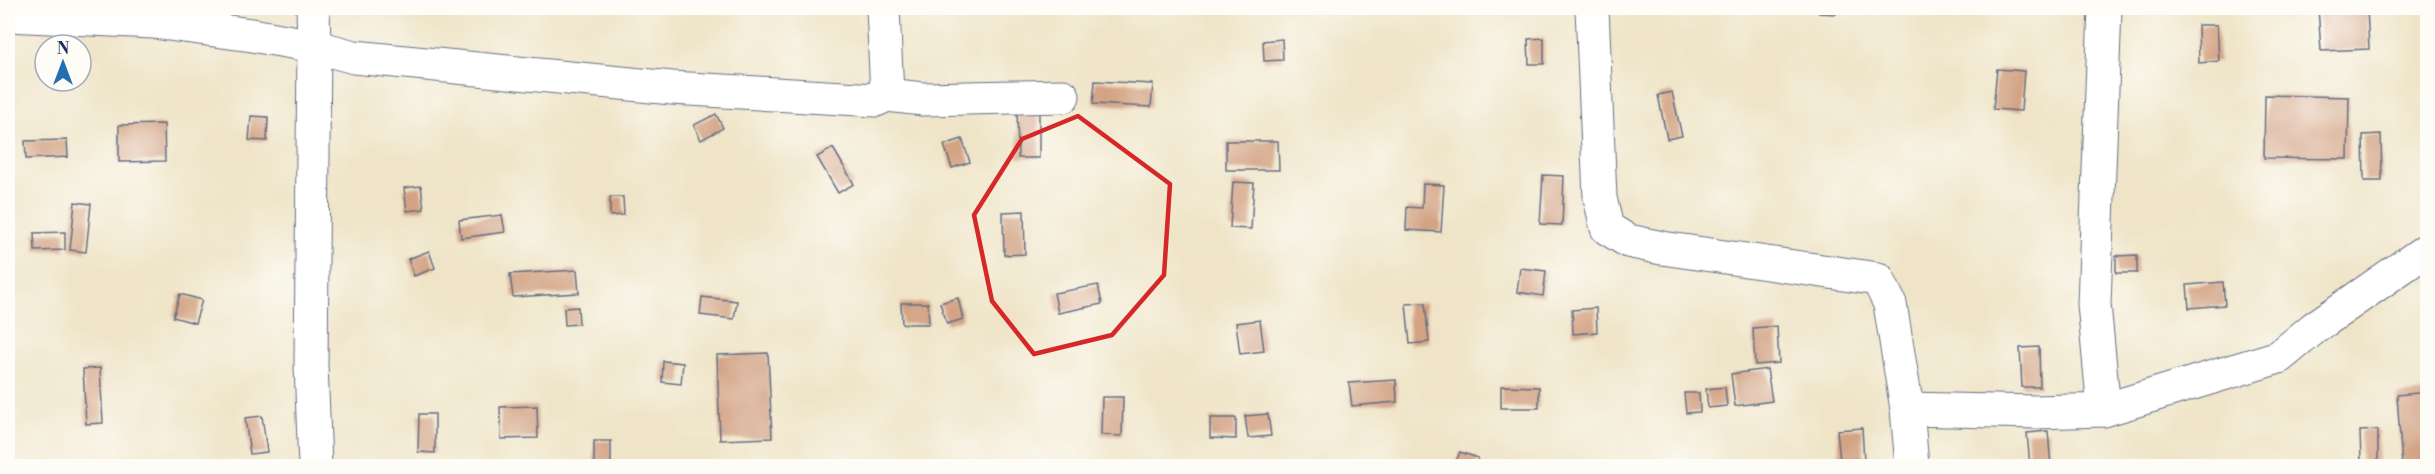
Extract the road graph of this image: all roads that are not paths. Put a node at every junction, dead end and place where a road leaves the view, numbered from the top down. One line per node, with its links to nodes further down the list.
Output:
1 (314, 8): 6 (street)
2 (883, 8): 7 (street)
3 (1592, 8): 10 (street)
4 (2105, 8): 11 (street)
5 (8, 15): 6 (street)
6 (314, 46): 7 (street); 12 (street)
7 (887, 95): 8 (street)
8 (1063, 96)
9 (2427, 249): 11 (street)
10 (1907, 409): 11 (street); 13 (street)
11 (2104, 410)
12 (315, 466)
13 (1912, 466)

